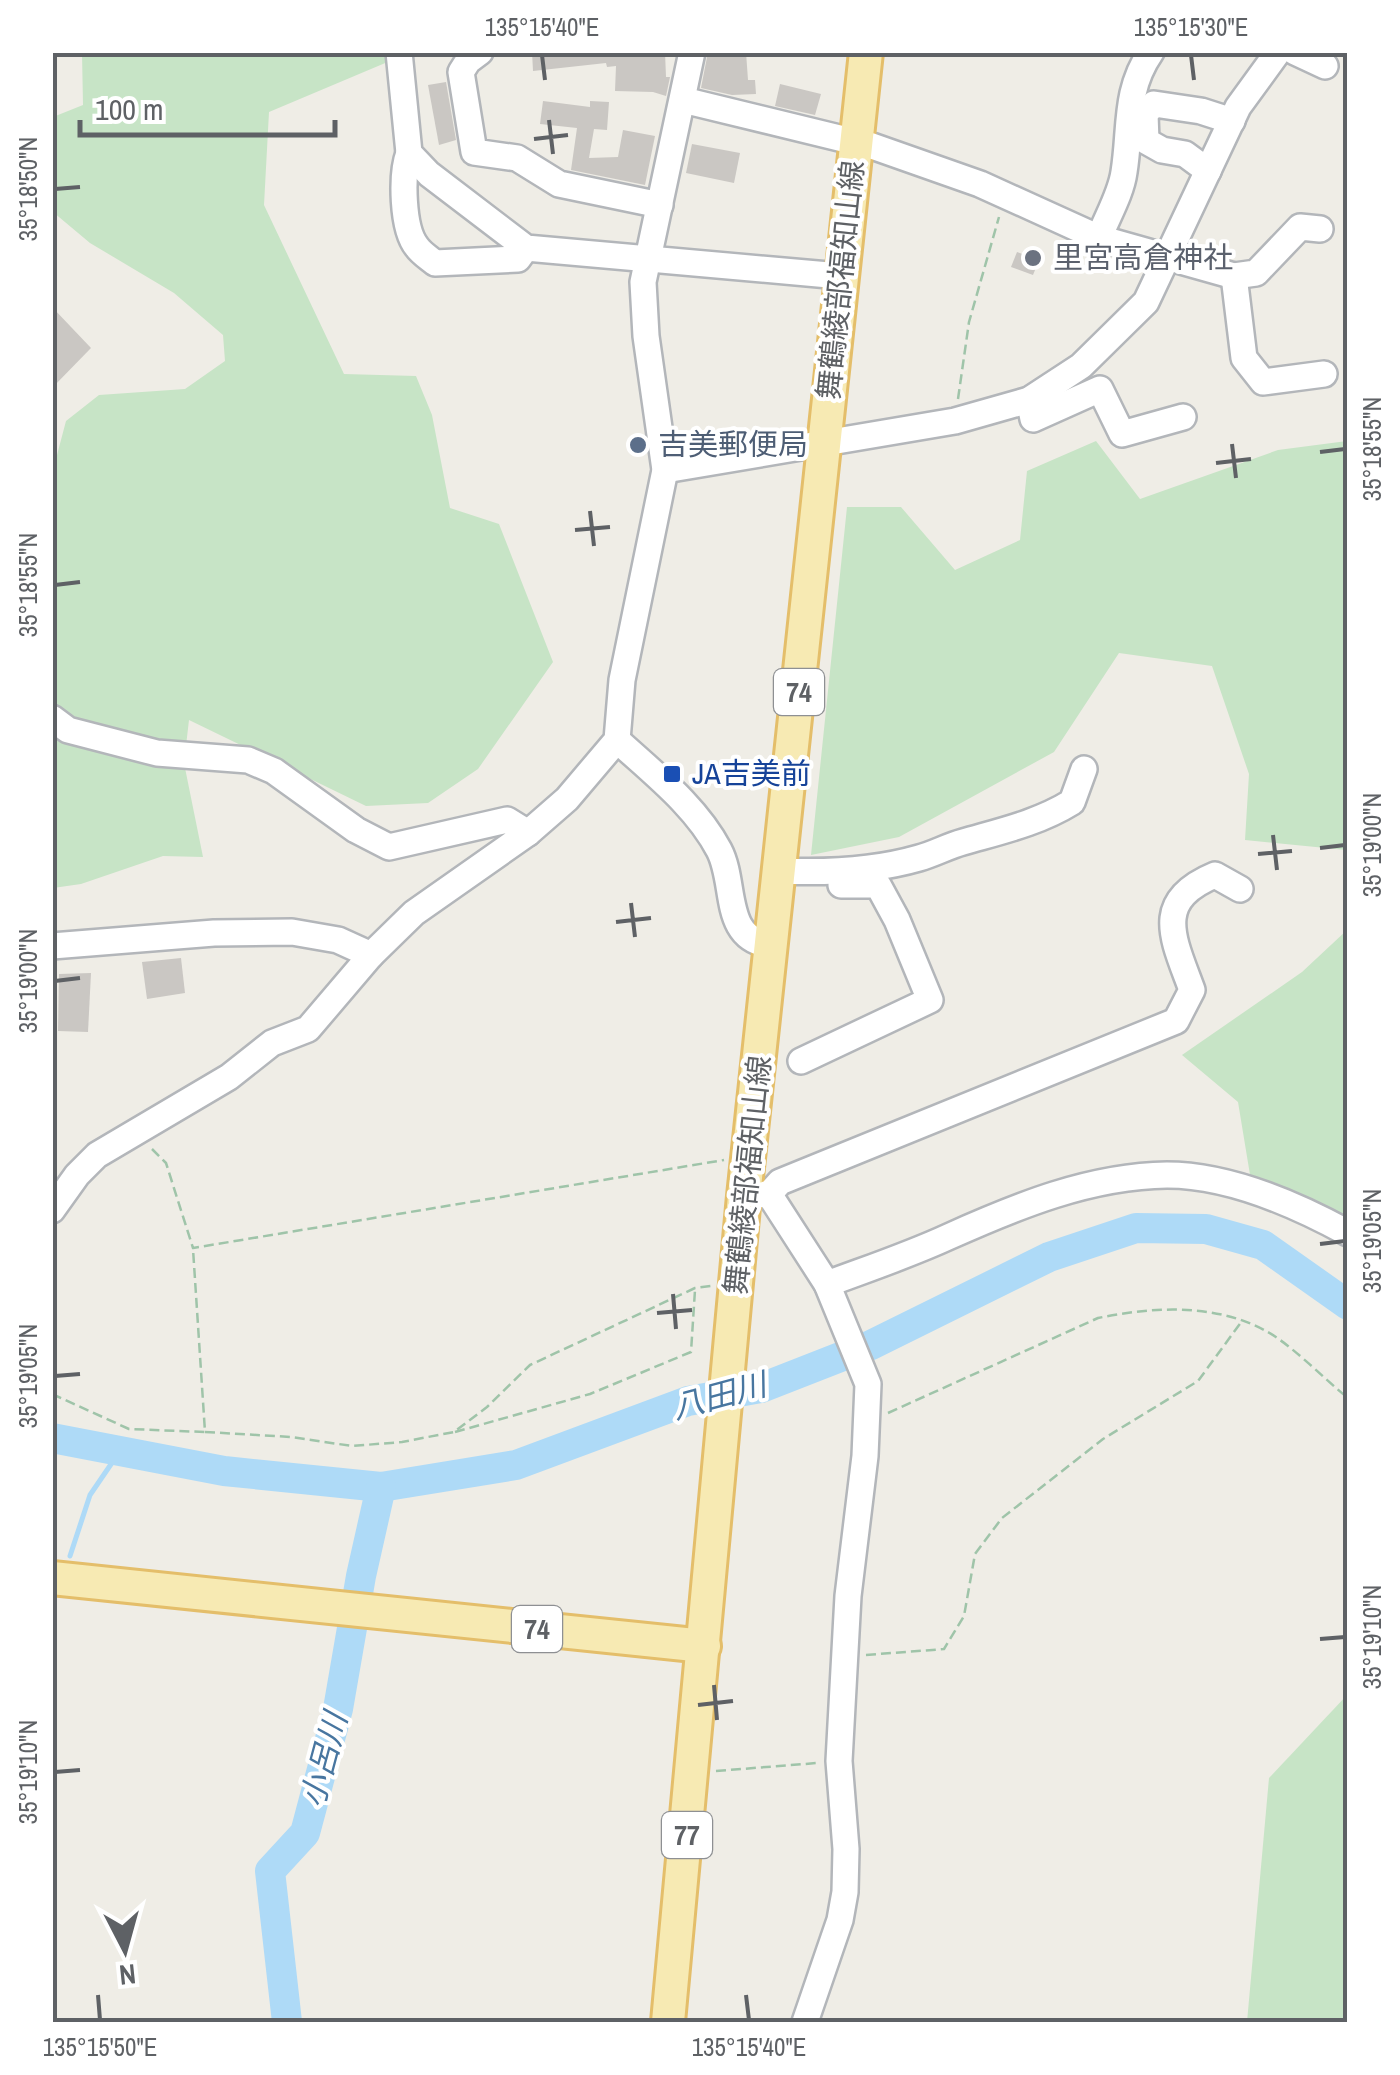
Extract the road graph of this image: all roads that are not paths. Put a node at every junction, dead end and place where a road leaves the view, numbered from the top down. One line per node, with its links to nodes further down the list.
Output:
1 (399, 52): 12 (street)
2 (480, 52): 14 (street)
3 (692, 52): 9 (street)
4 (866, 52): 11 (main road, 舞鶴綾部福知山線 / 74)
5 (1151, 52): 16 (street)
6 (1278, 52): 10 (street)
7 (1295, 52): 8 (street)
8 (1325, 66)
9 (682, 100): 11 (street); 14 (street)
10 (1232, 121): 13 (street); 13 (street)
11 (855, 142): 16 (street); 20 (main road, 舞鶴綾部福知山線 / 74)
12 (409, 153): 17 (street); 17 (street)
13 (1208, 171): 18 (street)
14 (660, 205): 19 (street)
15 (1320, 229): 21 (street)
16 (1099, 238): 18 (street)
17 (526, 248): 19 (street)
18 (1169, 255): 21 (street); 23 (street)
19 (650, 257): 20 (street); 26 (street)
20 (840, 276): 25 (main road, 舞鶴綾部福知山線 / 74)
21 (1234, 276): 22 (street)
22 (1324, 374)
23 (1029, 400): 24 (street); 25 (street)
24 (1184, 416)
25 (824, 445): 26 (street); 31 (main road, 舞鶴綾部福知山線 / 74)
26 (665, 470): 28 (street)
27 (52, 718): 30 (street)
28 (618, 740): 30 (street); 34 (street)
29 (1084, 769): 32 (street)
30 (528, 832): 36 (street)
31 (781, 870): 32 (street); 34 (main road, 舞鶴綾部福知山線 / 74)
32 (820, 872): 37 (street)
33 (1240, 889): 38 (street)
34 (771, 945): 38 (main road, 舞鶴綾部福知山線 / 74)
35 (52, 946): 36 (street)
36 (371, 955): 39 (street)
37 (802, 1060)
38 (756, 1195): 41 (street); 43 (main road, 舞鶴綾部福知山線 / 74)
39 (52, 1210)
40 (1348, 1233): 41 (street)
41 (831, 1293): 45 (street)
42 (52, 1578): 43 (main road, 74)
43 (704, 1646): 44 (main road, 77)
44 (668, 2022)
45 (805, 2022)

